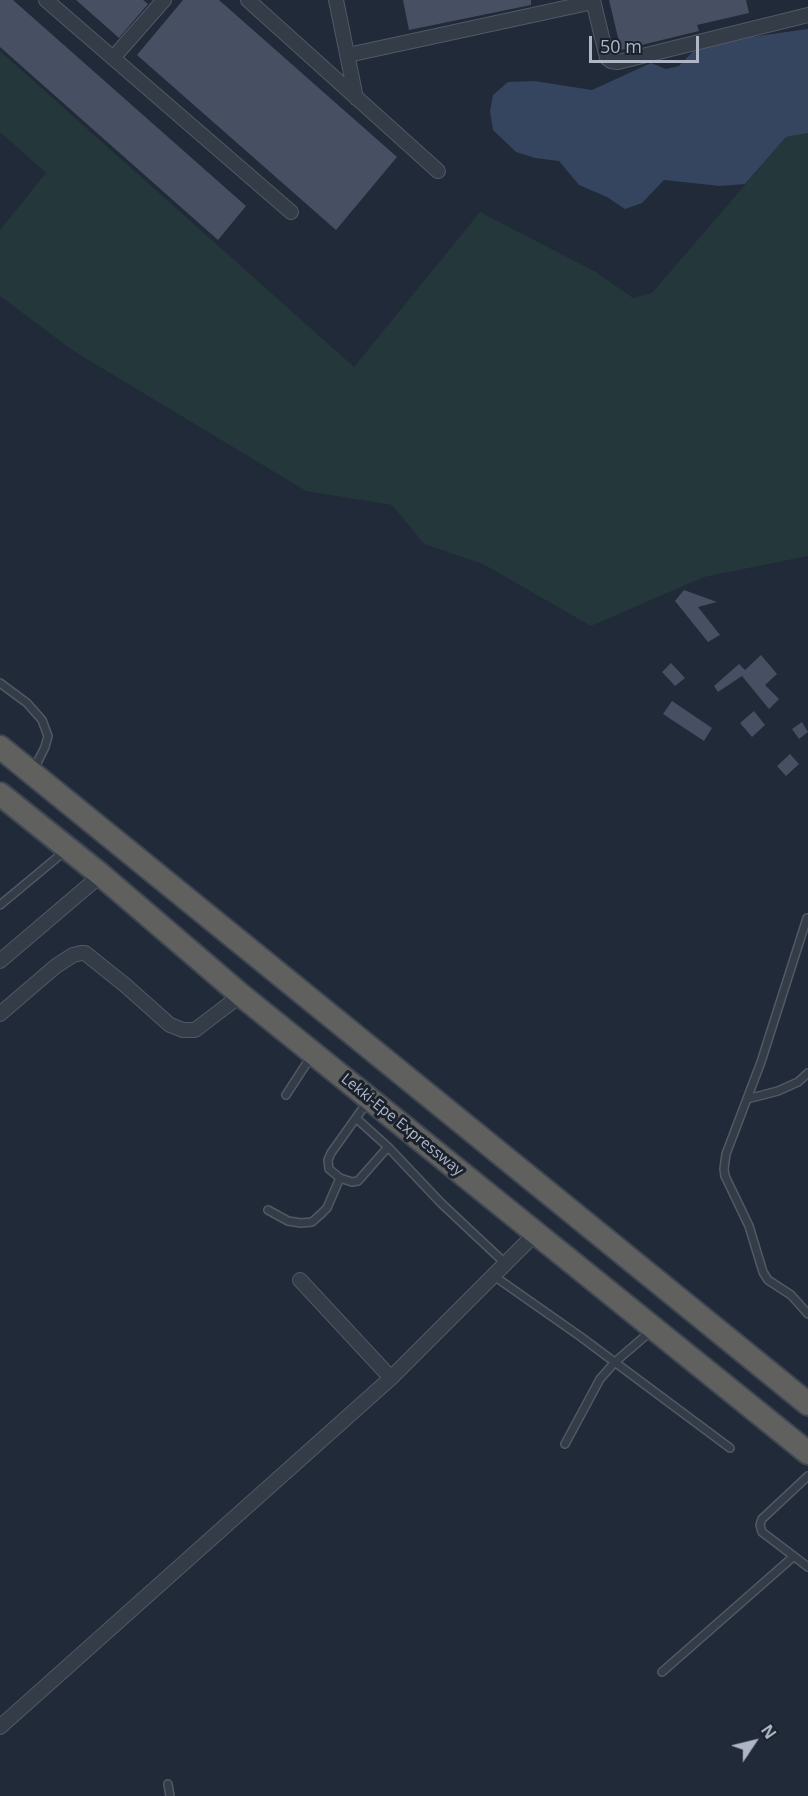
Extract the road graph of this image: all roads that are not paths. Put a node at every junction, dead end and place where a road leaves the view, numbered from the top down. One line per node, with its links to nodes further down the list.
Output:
1 (46, 0): 8 (street)
2 (164, 0): 8 (street)
3 (248, 0): 9 (street)
4 (336, 0): 7 (street)
5 (593, 1): 6 (street); 7 (street)
6 (808, 15)
7 (348, 55): 9 (street)
8 (113, 58): 11 (street)
9 (356, 98): 10 (street)
10 (438, 171)
11 (291, 212)
12 (0, 683): 14 (lane)
13 (0, 747): 14 (highway)
14 (32, 773): 40 (highway)
15 (1, 796): 16 (highway, Lekki-Epe Expressway)
16 (68, 848): 17 (highway, Lekki-Epe Expressway); 18 (lane)
17 (101, 875): 20 (street); 21 (highway, Lekki-Epe Expressway)
18 (0, 905)
19 (807, 918): 27 (lane)
20 (0, 961)
21 (241, 995): 22 (street); 23 (highway, Lekki-Epe Expressway)
22 (0, 1014)
23 (314, 1053): 25 (lane); 26 (highway, Lekki-Epe Expressway)
24 (808, 1073): 27 (lane)
25 (285, 1095)
26 (370, 1099): 28 (lane); 32 (highway, Lekki-Epe Expressway)
27 (747, 1100): 36 (lane)
28 (357, 1119): 29 (lane); 30 (lane)
29 (388, 1147): 30 (lane); 33 (lane)
30 (340, 1178): 31 (lane)
31 (268, 1210)
32 (536, 1233): 33 (street); 37 (highway, Lekki-Epe Expressway)
33 (506, 1264): 34 (street)
34 (494, 1276): 38 (lane); 39 (street)
35 (300, 1280): 39 (street)
36 (808, 1314)
37 (654, 1329): 38 (lane); 43 (highway, Lekki-Epe Expressway)
38 (615, 1362): 41 (lane); 42 (lane)
39 (391, 1378): 48 (street)
40 (808, 1404)
41 (565, 1444)
42 (730, 1448)
43 (808, 1453)
44 (808, 1476): 45 (lane)
45 (793, 1557): 46 (lane); 47 (lane)
46 (808, 1567)
47 (662, 1672)
48 (0, 1727)
49 (168, 1784): 50 (lane)
50 (170, 1796)

